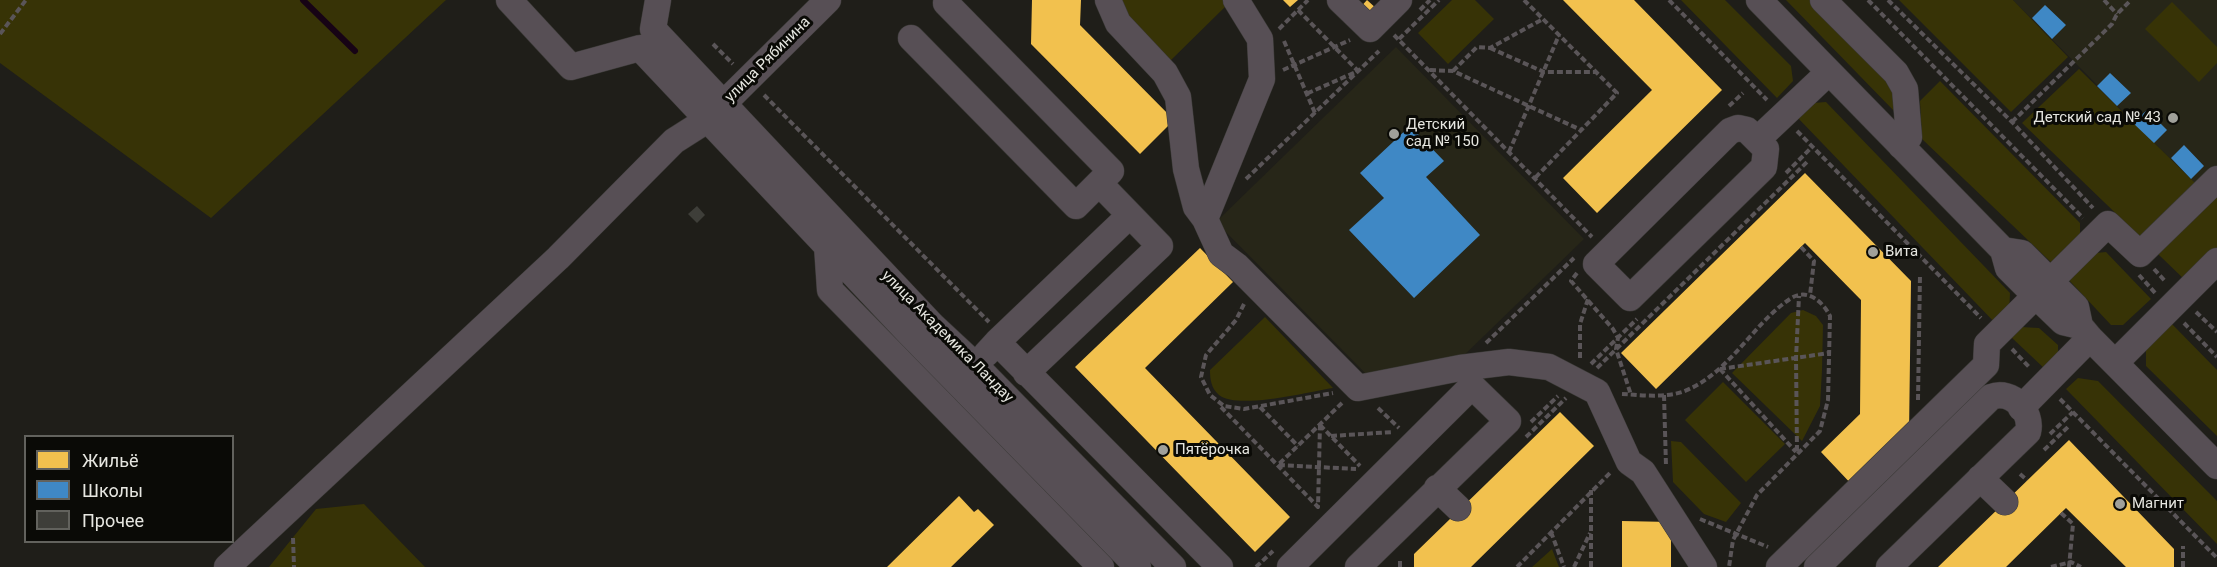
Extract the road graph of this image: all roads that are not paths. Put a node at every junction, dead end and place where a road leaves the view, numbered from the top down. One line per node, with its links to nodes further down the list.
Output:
1 (510, 0): 13 (street)
2 (658, 0): 13 (street)
3 (828, 0): 13 (street, улица Рябинина)
4 (1108, 0): 19 (street)
5 (1236, 0): 19 (street)
6 (1340, 0): 7 (street)
7 (1399, 0)
8 (1759, 0): 12 (street)
9 (1823, 0): 15 (street)
10 (946, 3): 17 (street)
11 (911, 38): 17 (street)
12 (1829, 72): 14 (street); 15 (street)
13 (715, 112): 20 (street, улица Академика Ландау); 26 (street, улица Академика Ландау); 36 (street, улица Рябинина)
14 (1757, 140): 14 (street)
15 (1901, 146): 22 (street)
16 (2217, 179): 22 (street)
17 (1099, 183): 18 (street)
18 (1130, 215): 24 (street); 27 (street)
19 (1205, 219): 42 (street)
20 (827, 246): 37 (street); 38 (street, улица Академика Ландау)
21 (2217, 261): 25 (street)
22 (2043, 289): 23 (street); 35 (street)
23 (2085, 332): 25 (street); 28 (street)
24 (1000, 339): 26 (street); 27 (street)
25 (2115, 363): 29 (street)
26 (975, 365): 39 (street, улица Академика Ландау)
27 (1026, 374): 40 (street)
28 (2021, 408): 30 (street); 43 (street)
29 (2217, 466)
30 (1980, 478): 32 (street); 44 (street)
31 (1437, 488): 33 (street); 34 (street); 41 (street)
32 (2005, 502)
33 (1458, 508)
34 (1285, 556)
35 (1784, 561)
36 (227, 567)
37 (1101, 567)
38 (1138, 567)
39 (1173, 567)
40 (1221, 567)
41 (1358, 567)
42 (1704, 567)
43 (1817, 567)
44 (1888, 567)

